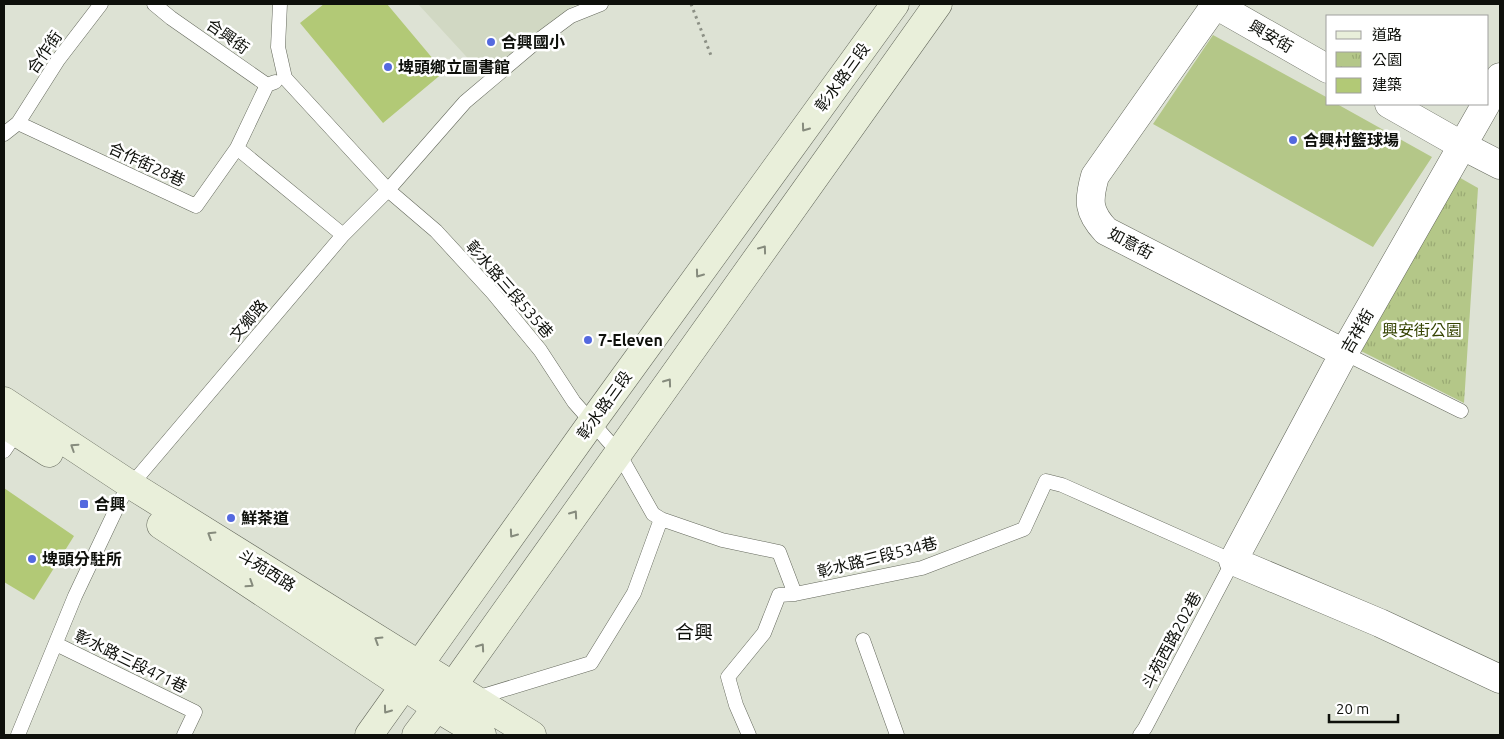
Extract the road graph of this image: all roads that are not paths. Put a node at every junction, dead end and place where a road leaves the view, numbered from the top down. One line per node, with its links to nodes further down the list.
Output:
1 (101, 4): 15 (lane, 合作街)
2 (154, 4): 11 (lane, 合興街)
3 (280, 4): 9 (lane)
4 (601, 4): 20 (lane, 文鄉路)
5 (895, 4): 25 (street, 彰水路三段, one-way to 25)
6 (938, 4): 27 (street, one-way to 6)
7 (1215, 4): 8 (street, 興安街); 22 (street, 如意街)
8 (1326, 68)
9 (285, 78): 11 (lane); 20 (lane, 彰水路三段535巷)
10 (1500, 78): 12 (street)
11 (267, 85): 18 (lane)
12 (1489, 98)
13 (1390, 105): 17 (street)
14 (1485, 105): 17 (street, 吉祥街)
15 (18, 123): 16 (lane, 合作街); 18 (lane, 合作街28巷)
16 (4, 134)
17 (1463, 146): 19 (street); 22 (street, 吉祥街)
18 (237, 148): 21 (lane)
19 (1500, 165)
20 (388, 190): 21 (lane, 文鄉路); 25 (lane, 彰水路三段535巷)
21 (343, 235): 28 (lane, 文鄉路)
22 (1344, 353): 24 (lane); 30 (street, 吉祥街)
23 (4, 401): 26 (street, 斗苑西路)
24 (1461, 410)
25 (592, 422): 27 (lane); 34 (street, 彰水路三段, one-way to 34)
26 (13, 431): 28 (street, 斗苑西路)
27 (618, 452): 29 (lane); 36 (street, one-way to 27)
28 (126, 492): 33 (lane, 文鄉路); 34 (street, 斗苑西路)
29 (661, 519): 31 (lane); 36 (lane)
30 (1233, 561): 31 (lane, 彰水路三段534巷); 35 (street); 45 (lane, 斗苑西路202巷)
31 (795, 594): 43 (lane)
32 (863, 640): 44 (lane)
33 (56, 644): 37 (lane, 文鄉路); 38 (lane, 彰水路三段471巷)
34 (412, 675): 36 (street, 斗苑西路); 39 (street, 彰水路三段, one-way to 39)
35 (1500, 679)
36 (454, 698): 40 (street); 41 (street, 斗苑西路); 42 (street, 斗苑西路)
37 (18, 735)
38 (184, 735)
39 (369, 735)
40 (416, 735)
41 (482, 735)
42 (532, 735)
43 (749, 735)
44 (897, 735)
45 (1140, 735)

